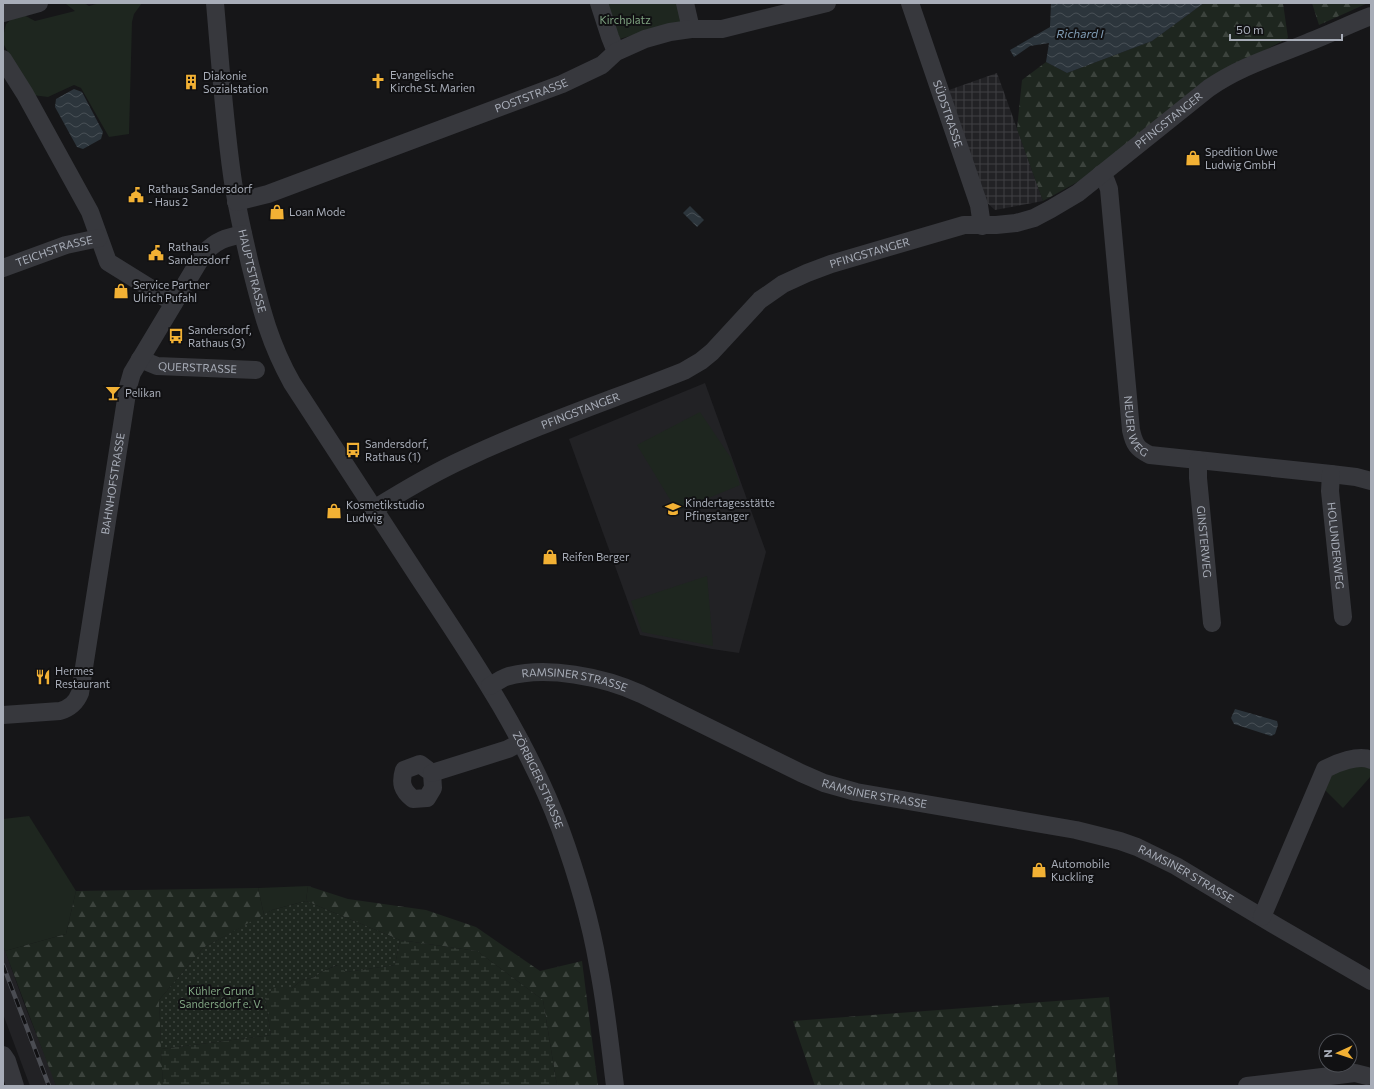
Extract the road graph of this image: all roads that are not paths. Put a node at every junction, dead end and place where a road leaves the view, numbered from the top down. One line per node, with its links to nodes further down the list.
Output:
1 (39, 3): 7 (street)
2 (215, 3): 13 (street, HAUPTSTRASSE)
3 (599, 3): 10 (street)
4 (685, 3): 9 (street)
5 (828, 3): 9 (street, POSTSTRASSE)
6 (910, 3): 14 (street, SÜDSTRASSE)
7 (3, 13)
8 (1371, 16): 12 (street, PFINGSTANGER)
9 (691, 29): 10 (street, POSTSTRASSE)
10 (616, 52): 13 (street, POSTSTRASSE)
11 (3, 59): 16 (street)
12 (1101, 174): 14 (street, PFINGSTANGER); 21 (street, NEUER WEG)
13 (236, 202): 15 (street, HAUPTSTRASSE)
14 (982, 226): 24 (street, PFINGSTANGER)
15 (243, 234): 18 (street, BAHNHOFSTRASSE); 24 (street, HAUPTSTRASSE)
16 (99, 238): 17 (street, TEICHSTRASSE); 18 (street, TEICHSTRASSE)
17 (3, 268)
18 (174, 303): 19 (street, BAHNHOFSTRASSE)
19 (140, 359): 20 (street, QUERSTRASSE); 28 (street, BAHNHOFSTRASSE)
20 (256, 370)
21 (1198, 460): 22 (street, NEUER WEG); 26 (street, GINSTERWEG)
22 (1331, 474): 23 (street, NEUER WEG); 25 (street, HOLUNDERWEG)
23 (1371, 481)
24 (374, 509): 27 (street, ZÖRBIGER STRASSE)
25 (1343, 616)
26 (1212, 623)
27 (490, 686): 29 (street, ZÖRBIGER STRASSE); 32 (street, RAMSINER STRASSE)
28 (3, 715)
29 (521, 742): 31 (street); 37 (street, ZÖRBIGER STRASSE)
30 (1371, 760): 32 (street)
31 (432, 773)
32 (1262, 917): 33 (street, RAMSINER STRASSE)
33 (1371, 981)
34 (3, 1055): 36 (street)
35 (1369, 1076): 38 (street)
36 (15, 1086)
37 (615, 1086)
38 (1247, 1086)

